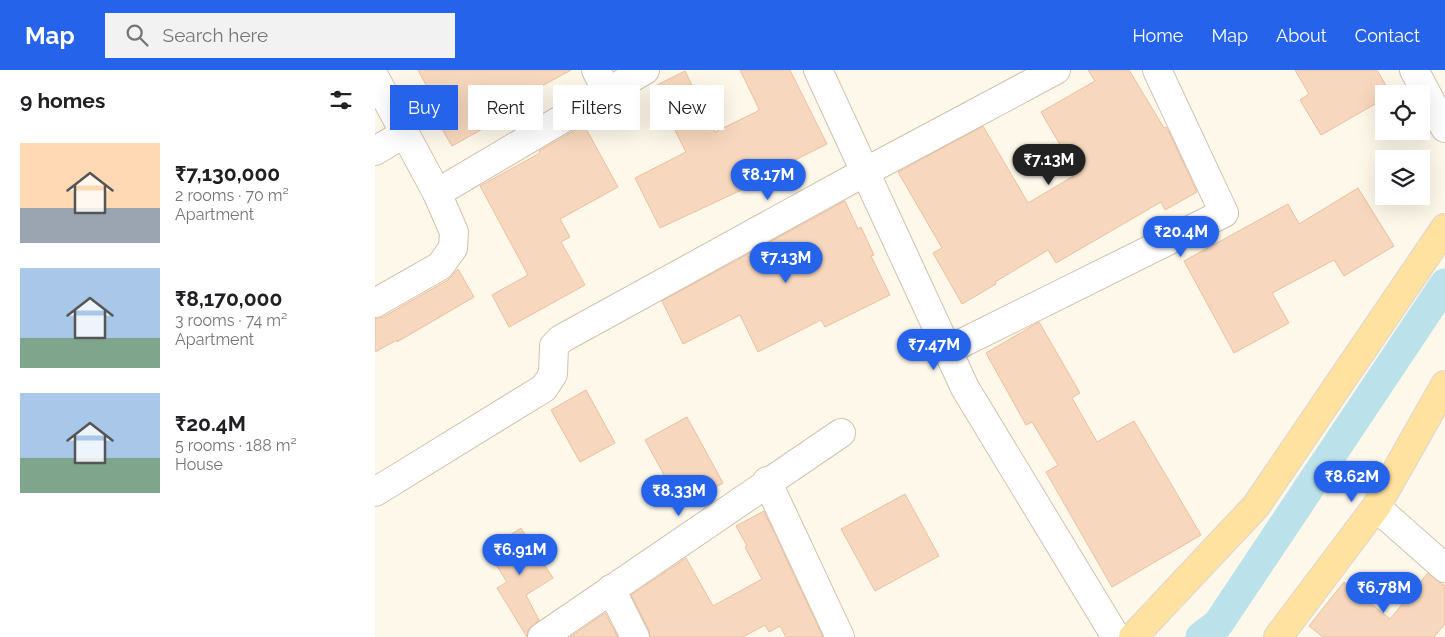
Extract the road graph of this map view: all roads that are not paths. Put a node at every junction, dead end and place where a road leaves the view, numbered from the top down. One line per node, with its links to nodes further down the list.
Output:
1 (645, 70): 7 (street)
2 (818, 70): 11 (street)
3 (1055, 70): 11 (street)
4 (1157, 70): 15 (street)
5 (1414, 70): 8 (street)
6 (375, 78): 9 (street)
7 (601, 81): 12 (street)
8 (1445, 128)
9 (405, 133): 10 (street); 12 (street)
10 (375, 151)
11 (865, 172): 15 (street); 19 (street)
12 (437, 194): 14 (street)
13 (1445, 228): 28 (main road)
14 (375, 303)
15 (948, 350): 27 (street)
16 (1445, 385): 20 (main road)
17 (841, 432): 18 (street)
18 (767, 481): 22 (street); 26 (street)
19 (375, 492)
20 (1376, 507): 21 (street); 23 (main road)
21 (1445, 568)
22 (611, 589): 24 (street); 25 (street)
23 (1282, 636)
24 (542, 637)
25 (635, 637)
26 (840, 637)
27 (1116, 637)
28 (1133, 637)

